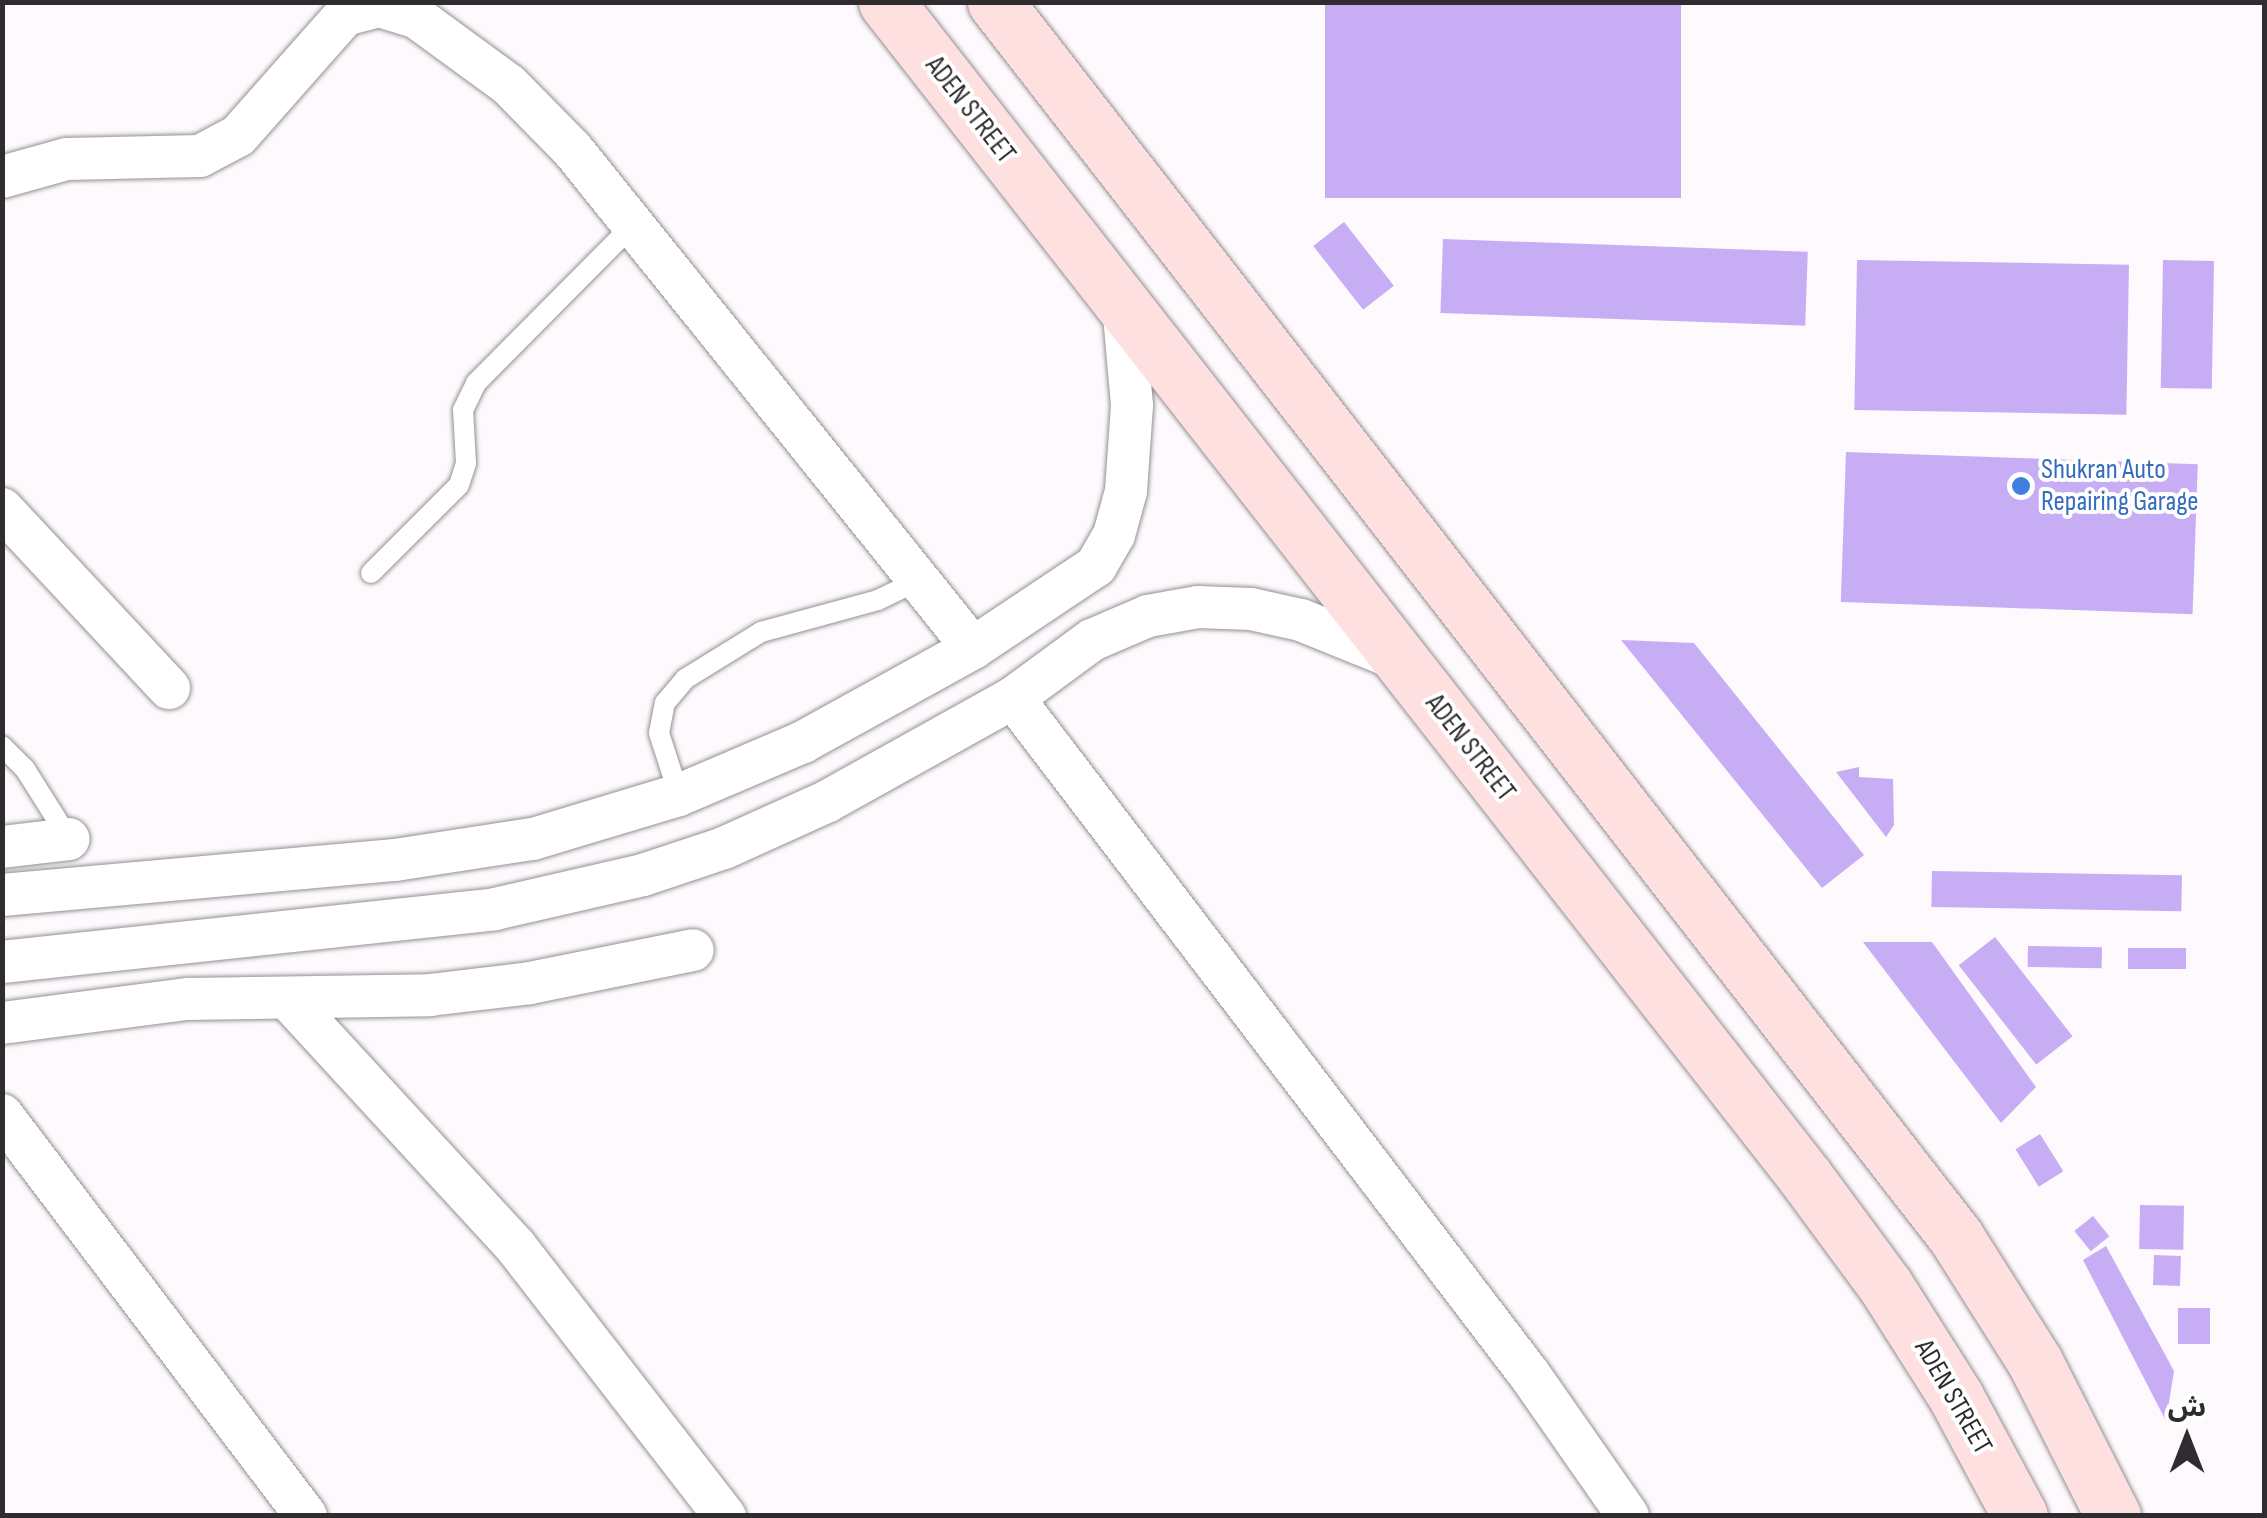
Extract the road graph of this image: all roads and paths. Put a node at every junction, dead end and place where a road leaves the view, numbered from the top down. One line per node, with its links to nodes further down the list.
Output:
1 (886, 2): 5 (street, ADEN STREET)
2 (996, 2): 27 (street)
3 (2, 177): 4 (street)
4 (635, 223): 7 (lane); 8 (street)
5 (1123, 306): 9 (street); 10 (street, ADEN STREET)
6 (2, 510): 11 (street)
7 (371, 573)
8 (921, 579): 9 (street); 14 (lane)
9 (973, 648): 14 (street)
10 (1402, 661): 12 (street); 26 (street, ADEN STREET)
11 (169, 688)
12 (1013, 698): 19 (street); 25 (street)
13 (2, 746): 15 (lane)
14 (679, 795): 17 (street)
15 (69, 840): 16 (street)
16 (2, 847)
17 (2, 895)
18 (693, 950): 20 (street)
19 (2, 962)
20 (289, 1000): 21 (street); 24 (street)
21 (2, 1022)
22 (2, 1115): 23 (street)
23 (306, 1516)
24 (726, 1516)
25 (1628, 1516)
26 (2020, 1516)
27 (2113, 1516)

